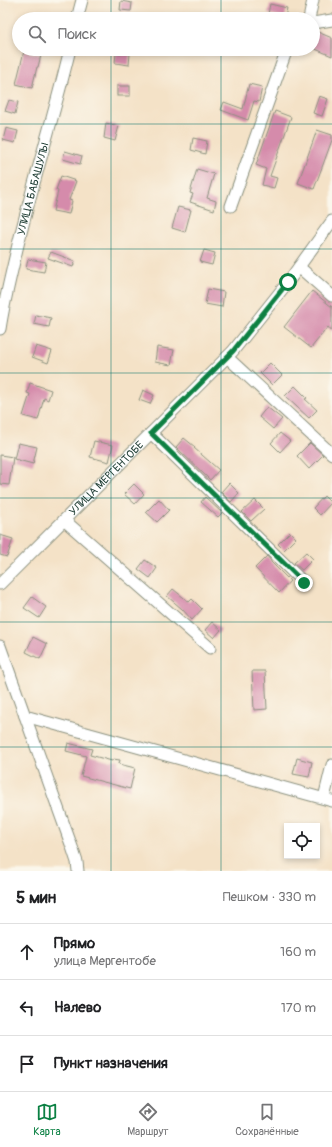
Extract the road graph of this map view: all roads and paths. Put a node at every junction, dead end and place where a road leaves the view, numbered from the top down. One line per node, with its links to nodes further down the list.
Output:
1 (82, 0): 3 (street)
2 (313, 0): 4 (street)
3 (79, 12)
4 (310, 12)
5 (332, 20): 6 (street)
6 (320, 22)
7 (68, 56): 13 (street, УЛИЦА БАБАШУЛЫ)
8 (285, 56): 9 (street)
9 (232, 206)
10 (332, 221): 11 (street, УЛИЦА МЕРГЕНТОБЕ)
11 (299, 267): 12 (street); 14 (street, УЛИЦА МЕРГЕНТОБЕ)
12 (332, 296)
13 (0, 329)
14 (227, 357): 15 (street, УЛИЦА МЕРГЕНТОБЕ); 16 (street)
15 (151, 433): 17 (street, УЛИЦА МЕРГЕНТОБЕ); 18 (street)
16 (332, 454)
17 (64, 520): 19 (street, УЛИЦА МЕРГЕНТОБЕ); 21 (street)
18 (304, 583)
19 (0, 584)
20 (0, 646): 22 (street)
21 (210, 648)
22 (25, 716): 24 (street); 25 (street)
23 (332, 765): 24 (street)
24 (328, 799)
25 (78, 871)

